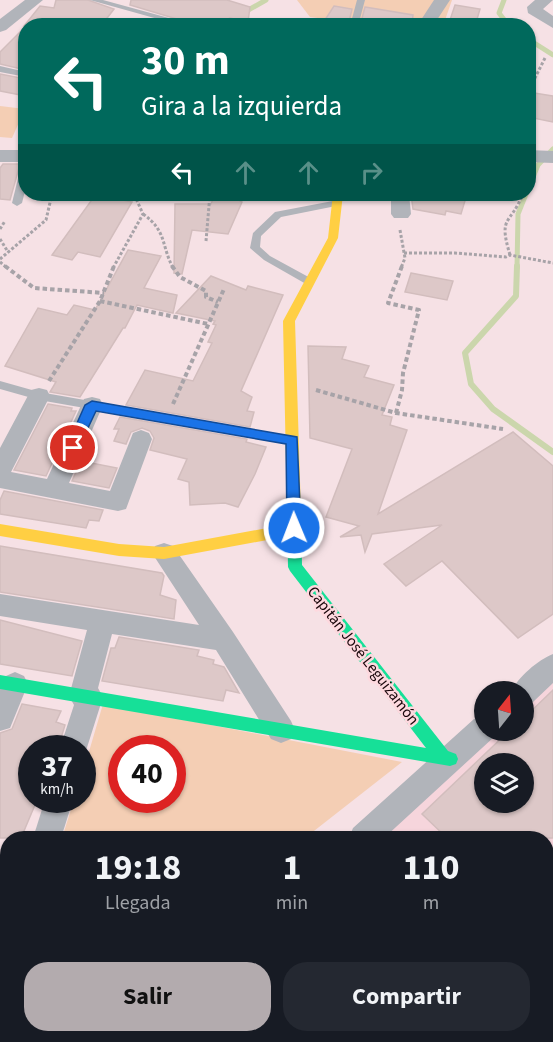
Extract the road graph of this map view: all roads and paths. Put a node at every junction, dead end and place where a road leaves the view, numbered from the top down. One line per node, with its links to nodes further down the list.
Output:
1 (35, 0): 10 (street)
2 (94, 0): 6 (lane)
3 (361, 0): 7 (lane)
4 (442, 0): 8 (street)
5 (546, 0): 9 (street)
6 (163, 18)
7 (356, 18)
8 (430, 18)
9 (553, 23)
10 (0, 27)
11 (544, 58): 14 (path)
12 (0, 69): 13 (lane)
13 (18, 73)
14 (536, 75)
15 (0, 156): 16 (street)
16 (18, 156)
17 (18, 198): 25 (lane)
18 (50, 201): 32 (path)
19 (137, 201): 26 (path)
20 (209, 201): 31 (path)
21 (327, 201): 37 (lane)
22 (338, 201): 37 (street, Capitán José Leguizamón)
23 (400, 201): 27 (street)
24 (518, 201): 34 (path)
25 (17, 202)
26 (143, 214): 39 (path); 41 (path)
27 (401, 214): 33 (path)
28 (5, 221): 29 (path)
29 (0, 229)
30 (0, 239): 32 (path)
31 (206, 241)
32 (8, 252): 35 (path)
33 (404, 253): 34 (path); 47 (path)
34 (511, 256): 36 (path)
35 (0, 260): 39 (path)
36 (553, 263)
37 (310, 282): 43 (street, Capitán José Leguizamón)
38 (224, 289): 41 (path)
39 (104, 293): 40 (path)
40 (100, 302): 42 (path); 45 (path)
41 (218, 302): 42 (path)
42 (208, 324): 48 (path)
43 (291, 383): 47 (path); 51 (street, Capitán José Leguizamón)
44 (0, 385): 45 (lane)
45 (39, 396): 46 (lane); 52 (street)
46 (92, 405): 48 (lane); 54 (street)
47 (396, 413): 49 (path)
48 (167, 419): 51 (lane)
49 (503, 429)
50 (141, 439): 54 (street)
51 (292, 440): 55 (street, Capitán José Leguizamón)
52 (0, 470)
53 (0, 479): 54 (street)
54 (54, 490)
55 (294, 528): 57 (street); 69 (street, Capitán José Leguizamón)
56 (0, 530): 57 (street)
57 (164, 553): 60 (street)
58 (0, 605): 59 (street)
59 (102, 621): 60 (street); 64 (street)
60 (224, 640): 66 (street)
61 (553, 666): 63 (street)
62 (8, 683): 64 (street); 65 (street)
63 (534, 684)
64 (86, 697): 66 (street); 67 (street)
65 (0, 719)
66 (281, 730): 69 (street)
67 (78, 735)
68 (474, 736): 69 (street)
69 (447, 759): 72 (street)
70 (55, 813): 71 (street)
71 (48, 831)
72 (370, 831)

